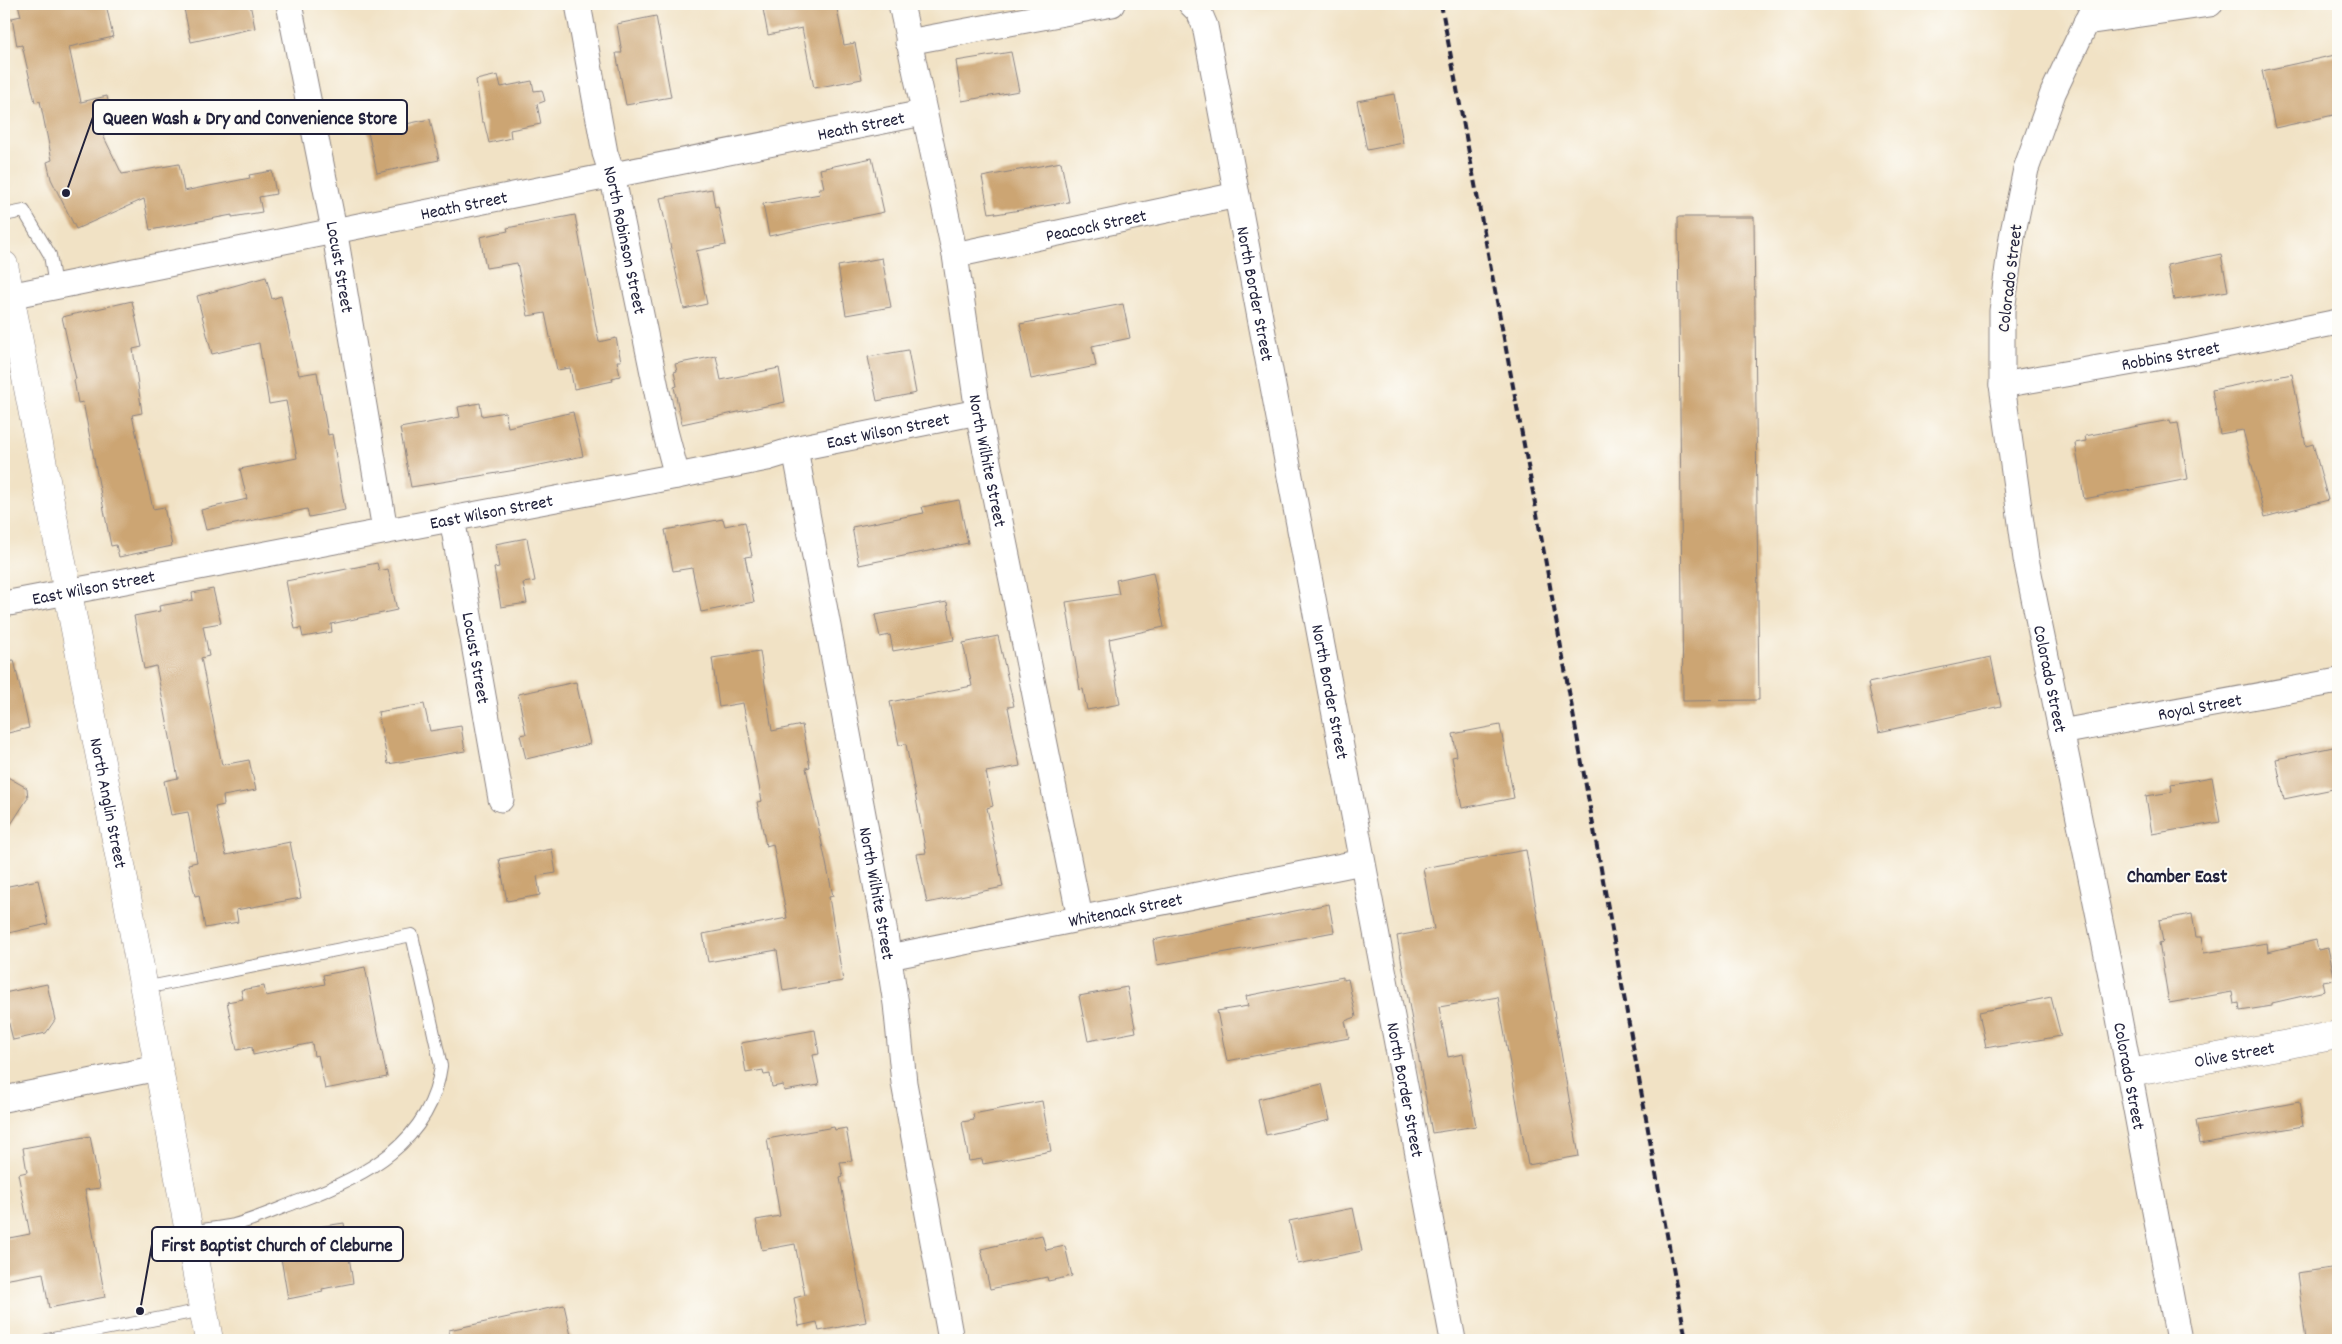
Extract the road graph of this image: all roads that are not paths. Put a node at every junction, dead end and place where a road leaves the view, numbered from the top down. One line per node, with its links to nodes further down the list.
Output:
1 (289, 4): 13 (street, Locust Street)
2 (578, 4): 10 (street, North Robinson Street)
3 (901, 4): 8 (street, North Wilhite Street)
4 (1112, 4): 8 (street)
5 (1191, 4): 11 (street, North Border Street)
6 (2210, 4): 7 (street)
7 (2090, 13): 19 (street, Colorado Street)
8 (908, 42): 9 (street, North Wilhite Street)
9 (923, 113): 10 (street, Heath Street); 14 (street, North Wilhite Street)
10 (612, 174): 13 (street, Heath Street); 22 (street, North Robinson Street)
11 (1237, 195): 14 (street, Peacock Street); 30 (street, North Border Street)
12 (4, 215): 16 (lane)
13 (334, 229): 16 (street, Heath Street); 24 (street, Locust Street)
14 (955, 255): 20 (street, North Wilhite Street)
15 (4, 265): 17 (street, North Anglin Street)
16 (55, 286): 17 (street, Heath Street)
17 (7, 296): 25 (street, North Anglin Street)
18 (2338, 322): 19 (street, Robbins Street)
19 (2002, 385): 28 (street, Colorado Street)
20 (978, 412): 21 (street, East Wilson Street); 31 (street, North Wilhite Street)
21 (795, 449): 22 (street, East Wilson Street); 32 (street, North Wilhite Street)
22 (677, 476): 23 (street, East Wilson Street)
23 (452, 518): 24 (street, East Wilson Street); 29 (street, Locust Street)
24 (385, 530): 25 (street, East Wilson Street)
25 (68, 592): 26 (street, East Wilson Street); 33 (street, North Anglin Street)
26 (4, 604)
27 (2338, 681): 28 (street, Royal Street)
28 (2060, 732): 36 (street, Colorado Street)
29 (501, 799)
30 (1362, 862): 31 (street, Whitenack Street); 43 (street, North Border Street)
31 (1080, 918): 32 (street, Whitenack Street)
32 (889, 957): 42 (street, North Wilhite Street)
33 (144, 988): 35 (street, North Anglin Street); 38 (lane)
34 (2338, 1035): 36 (street, Olive Street)
35 (158, 1068): 37 (street); 38 (street, North Anglin Street)
36 (2130, 1073): 44 (street, Colorado Street)
37 (4, 1099)
38 (189, 1232): 39 (street, North Anglin Street)
39 (203, 1310): 40 (lane); 41 (street, North Anglin Street)
40 (48, 1340)
41 (209, 1340)
42 (951, 1340)
43 (1453, 1340)
44 (2180, 1340)

